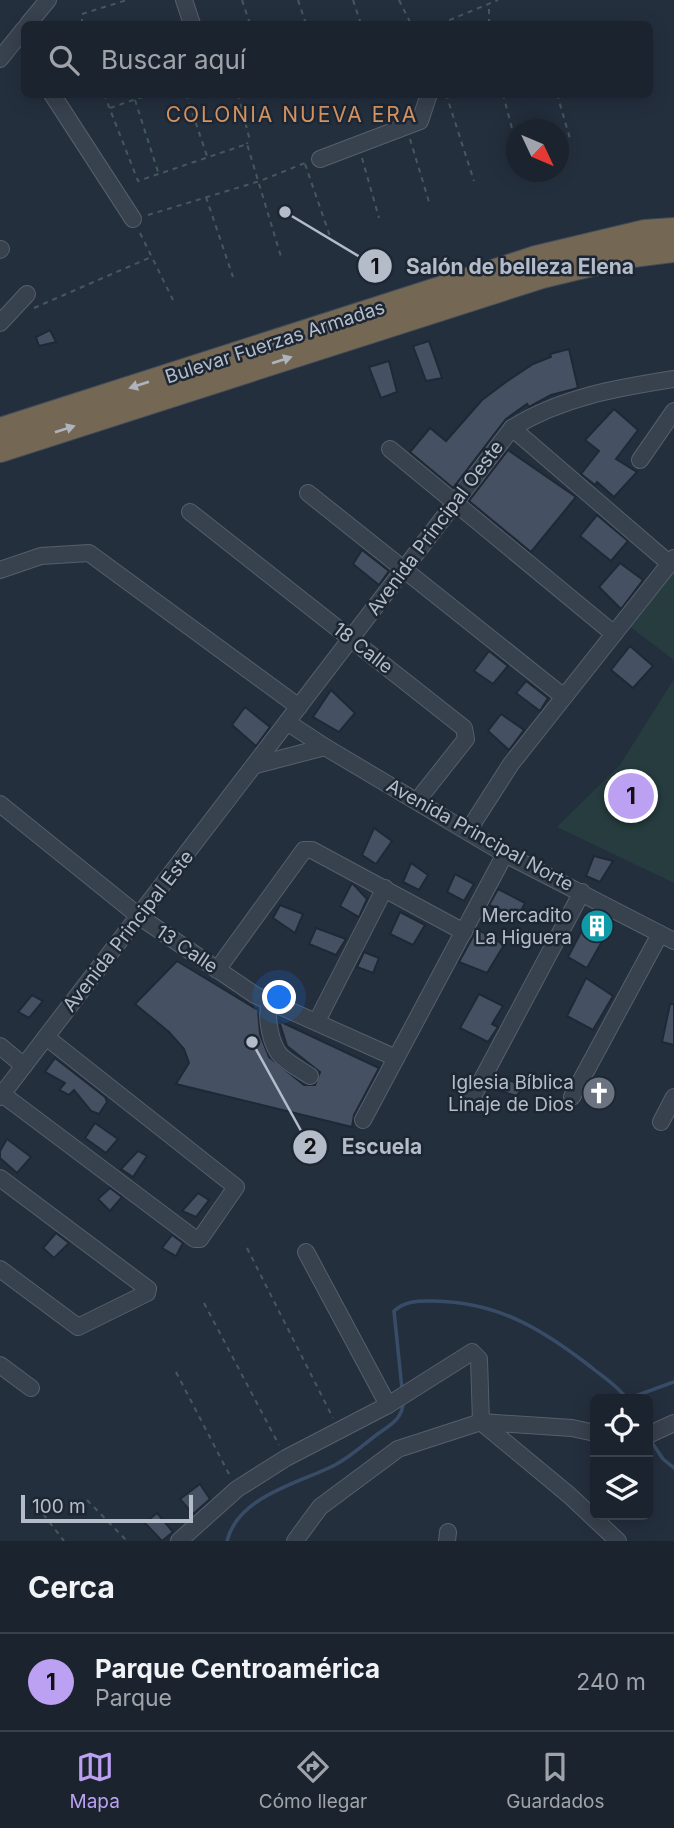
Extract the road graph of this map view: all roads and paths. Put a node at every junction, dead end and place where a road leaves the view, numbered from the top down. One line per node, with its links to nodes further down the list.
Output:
1 (48, 0): 10 (street)
2 (127, 0): 11 (path)
3 (184, 0): 12 (street)
4 (242, 0): 13 (path)
5 (298, 0): 14 (path)
6 (353, 0): 15 (path)
7 (399, 0): 16 (path)
8 (498, 0): 9 (path)
9 (489, 4): 17 (path); 18 (path)
10 (30, 21)
11 (82, 21)
12 (191, 21)
13 (249, 21)
14 (305, 21)
15 (359, 21)
16 (410, 21)
17 (447, 21)
18 (489, 21)
19 (21, 40): 20 (street)
20 (0, 59)
21 (55, 98): 45 (street)
22 (105, 98): 31 (path)
23 (140, 98): 30 (path)
24 (187, 98): 37 (path)
25 (238, 98): 35 (path)
26 (428, 98): 33 (street)
27 (447, 98): 41 (path)
28 (504, 98): 32 (path)
29 (558, 98): 34 (path)
30 (135, 100): 31 (path); 39 (path)
31 (109, 109): 39 (path)
32 (510, 119)
33 (407, 128): 36 (street); 43 (path)
34 (571, 142)
35 (247, 144): 37 (path); 40 (path)
36 (358, 145): 38 (street); 44 (path)
37 (208, 159): 39 (path)
38 (312, 161): 40 (path); 49 (path)
39 (159, 175)
40 (260, 181): 42 (path); 52 (path)
41 (474, 181)
42 (206, 197): 45 (path); 53 (path)
43 (429, 202)
44 (379, 218)
45 (133, 219): 51 (path)
46 (674, 223): 48 (highway)
47 (674, 230): 48 (highway, Bulevar Fuerzas Armadas)
48 (645, 232): 60 (highway, Bulevar Fuerzas Armadas, one-way to 60)
49 (331, 239)
50 (674, 250): 62 (highway, Bulevar Fuerzas Armadas, one-way to 50)
51 (152, 256): 54 (path); 55 (path)
52 (282, 260)
53 (233, 277)
54 (173, 300)
55 (30, 301): 56 (street)
56 (0, 323)
57 (674, 379): 59 (street, Avenida Principal Oeste)
58 (674, 411): 63 (street)
59 (512, 428): 65 (street, Avenida Principal Oeste); 67 (street)
60 (0, 430)
61 (390, 449): 65 (street)
62 (0, 450)
63 (640, 460)
64 (308, 493): 68 (street)
65 (456, 504): 68 (street, Avenida Principal Oeste); 70 (street)
66 (190, 512): 71 (street, 18 Calle)
67 (672, 561): 70 (street)
68 (405, 569): 71 (street, Avenida Principal Oeste); 72 (street)
69 (0, 570): 73 (street)
70 (614, 634): 72 (street)
71 (350, 638): 73 (street, Avenida Principal Oeste); 77 (street, 18 Calle)
72 (564, 697): 79 (street)
73 (299, 706): 74 (street, Avenida Principal Oeste)
74 (287, 722): 75 (street, Avenida Principal Norte); 76 (street, Avenida Principal Oeste)
75 (325, 747): 76 (street); 77 (street, Avenida Principal Norte)
76 (256, 765): 83 (street, Avenida Principal Este)
77 (417, 801): 79 (street, Avenida Principal Norte)
78 (0, 804): 83 (street, 13 Calle)
79 (468, 831): 80 (street, Avenida Principal Norte)
80 (505, 854): 82 (street, Avenida Principal Norte); 84 (street)
81 (385, 888): 84 (street); 86 (street); 88 (street)
82 (582, 892): 85 (street, Avenida Principal Norte); 97 (street)
83 (140, 917): 86 (street, 13 Calle); 89 (street, Avenida Principal Este)
84 (464, 932): 91 (street)
85 (667, 937): 95 (street)
86 (217, 970): 87 (street, 13 Calle)
87 (270, 1004): 88 (street, 13 Calle); 93 (street)
88 (317, 1021): 91 (street, 13 Calle)
89 (46, 1037): 92 (street, Avenida Principal Este); 94 (street)
90 (0, 1046): 92 (street)
91 (396, 1058): 98 (street)
92 (24, 1066): 94 (street, Avenida Principal Este)
93 (310, 1076)
94 (1, 1096)
95 (572, 1097)
96 (674, 1097): 99 (street)
97 (470, 1102)
98 (363, 1120)
99 (661, 1122)
100 (0, 1178): 103 (street)
101 (247, 1248): 110 (path)
102 (306, 1252): 108 (street)
103 (0, 1269)
104 (204, 1303): 112 (path)
105 (0, 1365): 107 (street)
106 (176, 1372): 113 (path)
107 (31, 1388)
108 (394, 1401): 109 (street); 110 (street)
109 (481, 1422): 111 (street); 119 (street); 120 (street)
110 (340, 1431): 112 (street)
111 (590, 1432)
112 (286, 1458): 113 (street)
113 (237, 1489): 118 (street)
114 (87, 1500): 117 (path)
115 (37, 1506): 116 (path)
116 (64, 1541)
117 (127, 1541)
118 (179, 1541)
119 (295, 1541)
120 (618, 1541)

